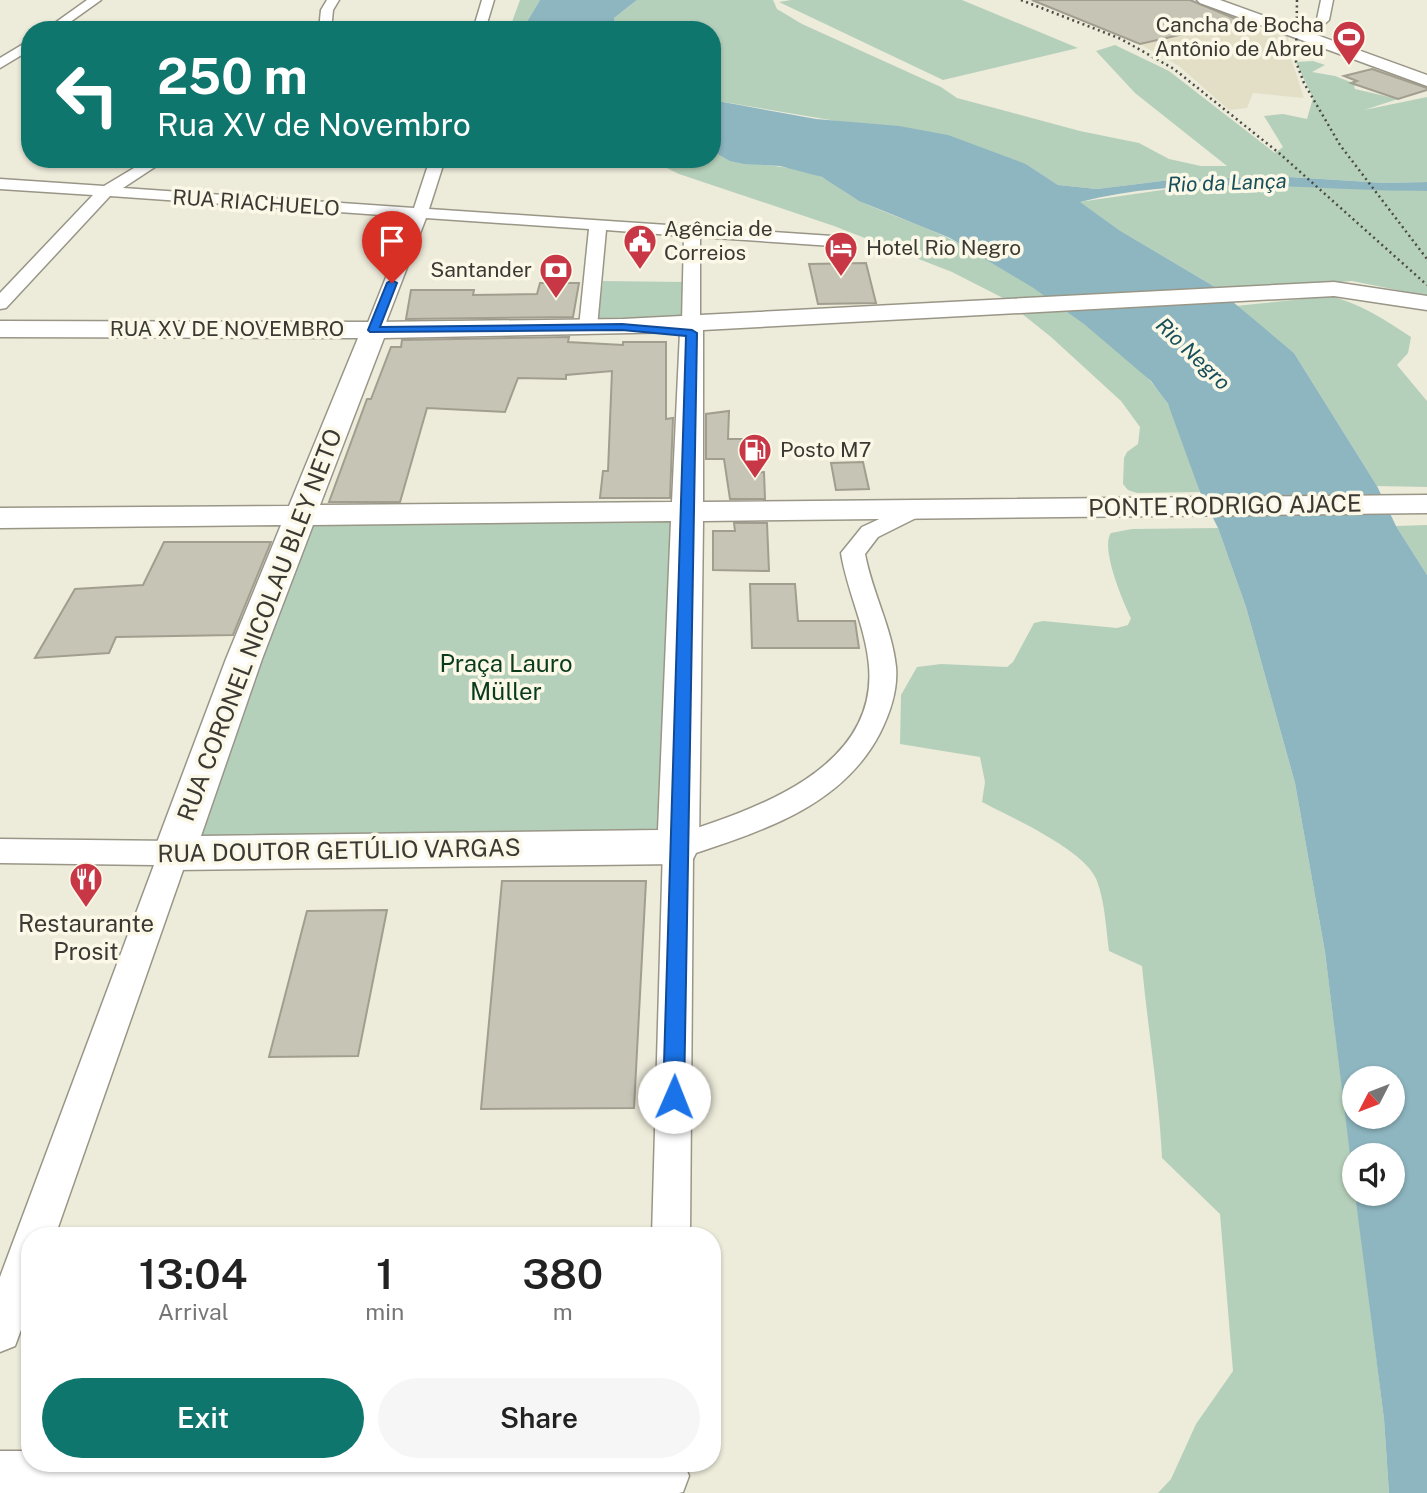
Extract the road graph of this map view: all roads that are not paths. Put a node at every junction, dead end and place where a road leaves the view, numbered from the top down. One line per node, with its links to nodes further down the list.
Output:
1 (95, 0): 7 (street)
2 (333, 0): 8 (street)
3 (489, 0): 9 (street)
4 (1205, 0): 10 (main road)
5 (1226, 0): 10 (main road)
6 (1327, 0): 10 (street)
7 (64, 21)
8 (326, 21)
9 (482, 21)
10 (1309, 34): 13 (main road); 14 (main road)
11 (21, 50): 12 (street)
12 (0, 64)
13 (1427, 72)
14 (1427, 81)
15 (145, 168): 18 (street)
16 (435, 168): 19 (street, RUA CORONEL NICOLAU BLEY NETO)
17 (0, 184): 18 (street, RUA RIACHUELO)
18 (104, 193): 19 (street, RUA RIACHUELO); 24 (street)
19 (420, 213): 20 (street, RUA RIACHUELO); 28 (street, RUA CORONEL NICOLAU BLEY NETO)
20 (598, 225): 21 (street, RUA RIACHUELO); 25 (street)
21 (692, 231): 22 (street, RUA RIACHUELO); 26 (street)
22 (847, 242)
23 (1427, 303): 26 (main road, RUA XV DE NOVEMBRO)
24 (0, 304)
25 (588, 327): 26 (main road, RUA XV DE NOVEMBRO); 28 (main road, RUA XV DE NOVEMBRO)
26 (691, 327): 30 (main road)
27 (0, 328): 28 (main road, RUA XV DE NOVEMBRO)
28 (373, 330): 32 (main road, RUA CORONEL NICOLAU BLEY NETO)
29 (1427, 504): 31 (main road, PONTE RODRIGO AJACE)
30 (686, 510): 31 (main road, PONTE RODRIGO AJACE); 32 (main road, PONTE RODRIGO AJACE); 34 (main road)
31 (914, 510): 34 (street)
32 (301, 515): 33 (main road, PONTE RODRIGO AJACE); 36 (main road, RUA CORONEL NICOLAU BLEY NETO)
33 (0, 518)
34 (678, 847): 36 (main road, RUA DOUTOR GETÚLIO VARGAS); 38 (street)
35 (0, 851): 36 (street, RUA DOUTOR GETÚLIO VARGAS)
36 (174, 853): 37 (street, RUA CORONEL NICOLAU BLEY NETO)
37 (38, 1227)
38 (671, 1227)
39 (21, 1274): 40 (street)
40 (0, 1331)
41 (0, 1474): 42 (street)
42 (667, 1477)

